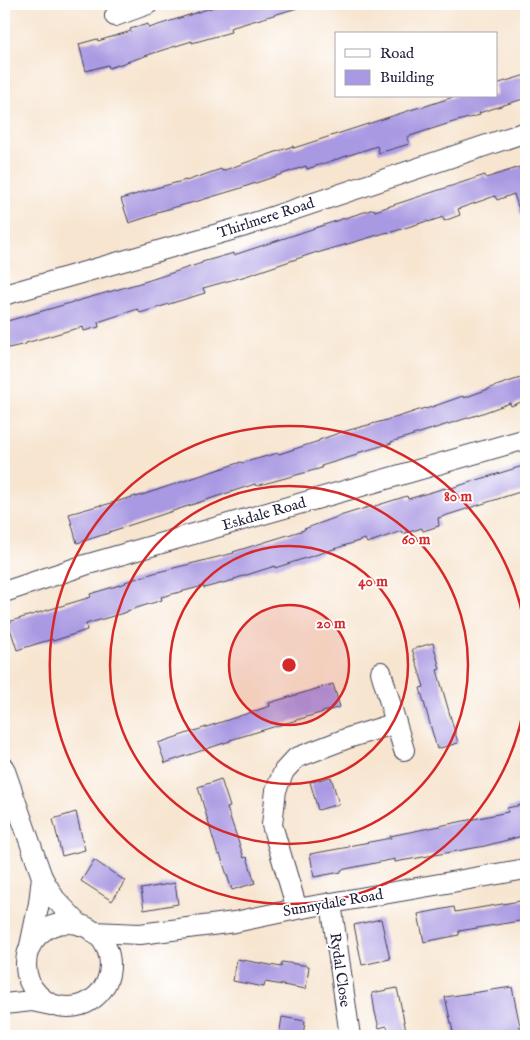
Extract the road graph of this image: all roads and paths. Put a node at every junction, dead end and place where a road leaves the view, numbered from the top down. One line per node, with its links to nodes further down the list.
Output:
1 (148, 4): 2 (street)
2 (115, 16)
3 (526, 132): 4 (street, Thirlmere Road)
4 (4, 295)
5 (526, 439): 6 (street, Eskdale Road)
6 (4, 592)
7 (381, 672): 8 (street)
8 (396, 723): 9 (street); 14 (street)
9 (404, 750)
10 (4, 768): 12 (street)
11 (526, 869): 13 (street, Sunnydale Road)
12 (42, 877): 15 (street); 17 (street)
13 (331, 903): 14 (street, Sunnydale Road); 22 (street, Rydal Close)
14 (297, 909): 16 (street, Sunnydale Road)
15 (86, 928): 16 (street, Sunnydale Road); 17 (street); 18 (street)
16 (140, 934): 18 (street, Sunnydale Road)
17 (30, 946): 19 (street)
18 (108, 953): 21 (street)
19 (28, 981): 20 (street); 21 (street)
20 (4, 1003): 21 (street)
21 (54, 1005)
22 (350, 1036)

